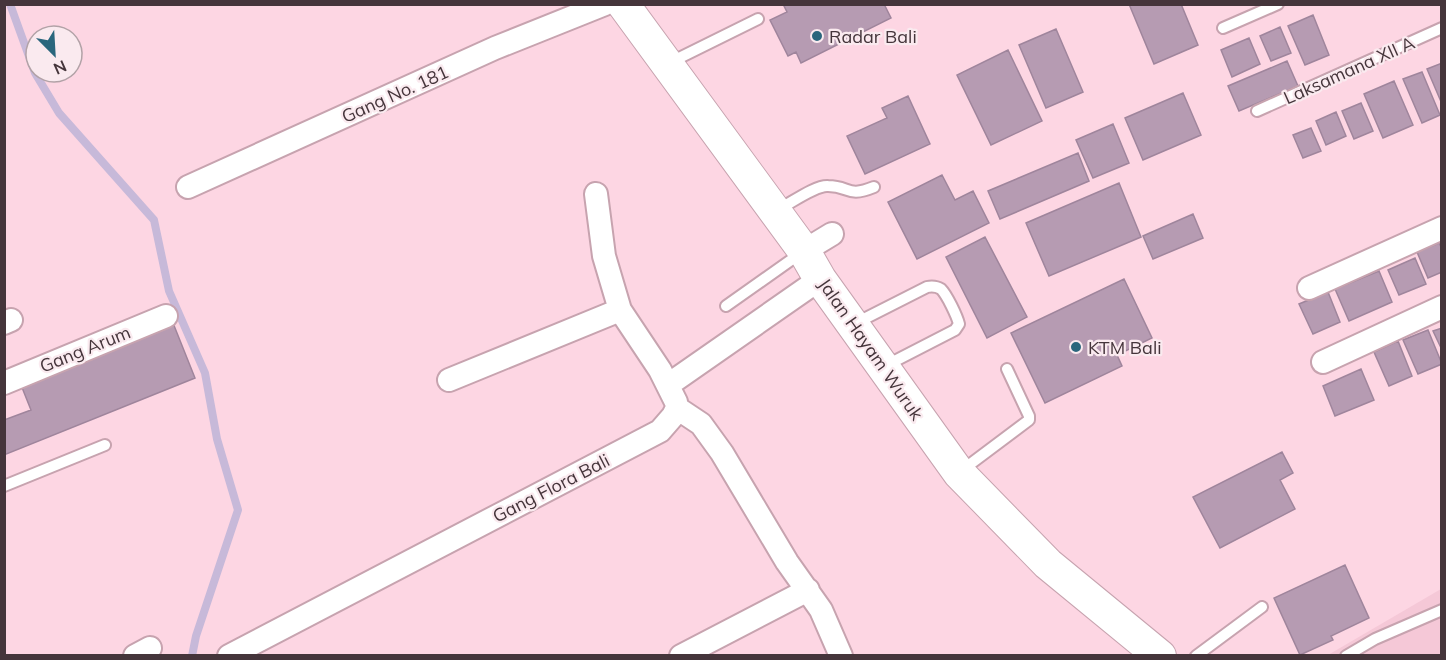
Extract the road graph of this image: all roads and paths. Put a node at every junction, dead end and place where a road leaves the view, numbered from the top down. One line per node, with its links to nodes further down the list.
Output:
1 (605, 4): 9 (street, Gang No. 181)
2 (623, 4): 7 (main road, Jalan Hayam Wuruk)
3 (1278, 4): 5 (lane)
4 (758, 19): 7 (lane)
5 (1223, 28)
6 (1442, 28): 8 (lane, Laksamana XII A)
7 (666, 65): 12 (main road, Jalan Hayam Wuruk)
8 (1257, 111)
9 (188, 187)
10 (874, 187): 12 (lane)
11 (596, 194): 20 (street)
12 (774, 212): 15 (main road, Jalan Hayam Wuruk)
13 (1442, 228): 17 (street)
14 (832, 234): 15 (street)
15 (804, 251): 16 (main road, Jalan Hayam Wuruk); 18 (lane)
16 (820, 279): 22 (main road, Jalan Hayam Wuruk); 28 (street)
17 (1309, 288)
18 (726, 306)
19 (1442, 307): 23 (street)
20 (620, 310): 26 (street); 28 (street)
21 (166, 316): 27 (street, Gang Arum)
22 (854, 324): 24 (main road, Jalan Hayam Wuruk); 24 (lane)
23 (1323, 362)
24 (885, 366): 31 (main road, Jalan Hayam Wuruk)
25 (1007, 369): 31 (lane)
26 (449, 380)
27 (4, 382)
28 (668, 384): 29 (street)
29 (677, 408): 33 (street); 37 (street, Gang Flora Bali)
30 (105, 445): 32 (lane)
31 (958, 472): 36 (main road, Jalan Hayam Wuruk)
32 (4, 486)
33 (808, 590): 38 (street); 39 (street)
34 (1262, 607): 40 (lane)
35 (1442, 610): 41 (lane)
36 (1150, 653)
37 (229, 656)
38 (681, 656)
39 (841, 656)
40 (1196, 656)
41 (1346, 656)

